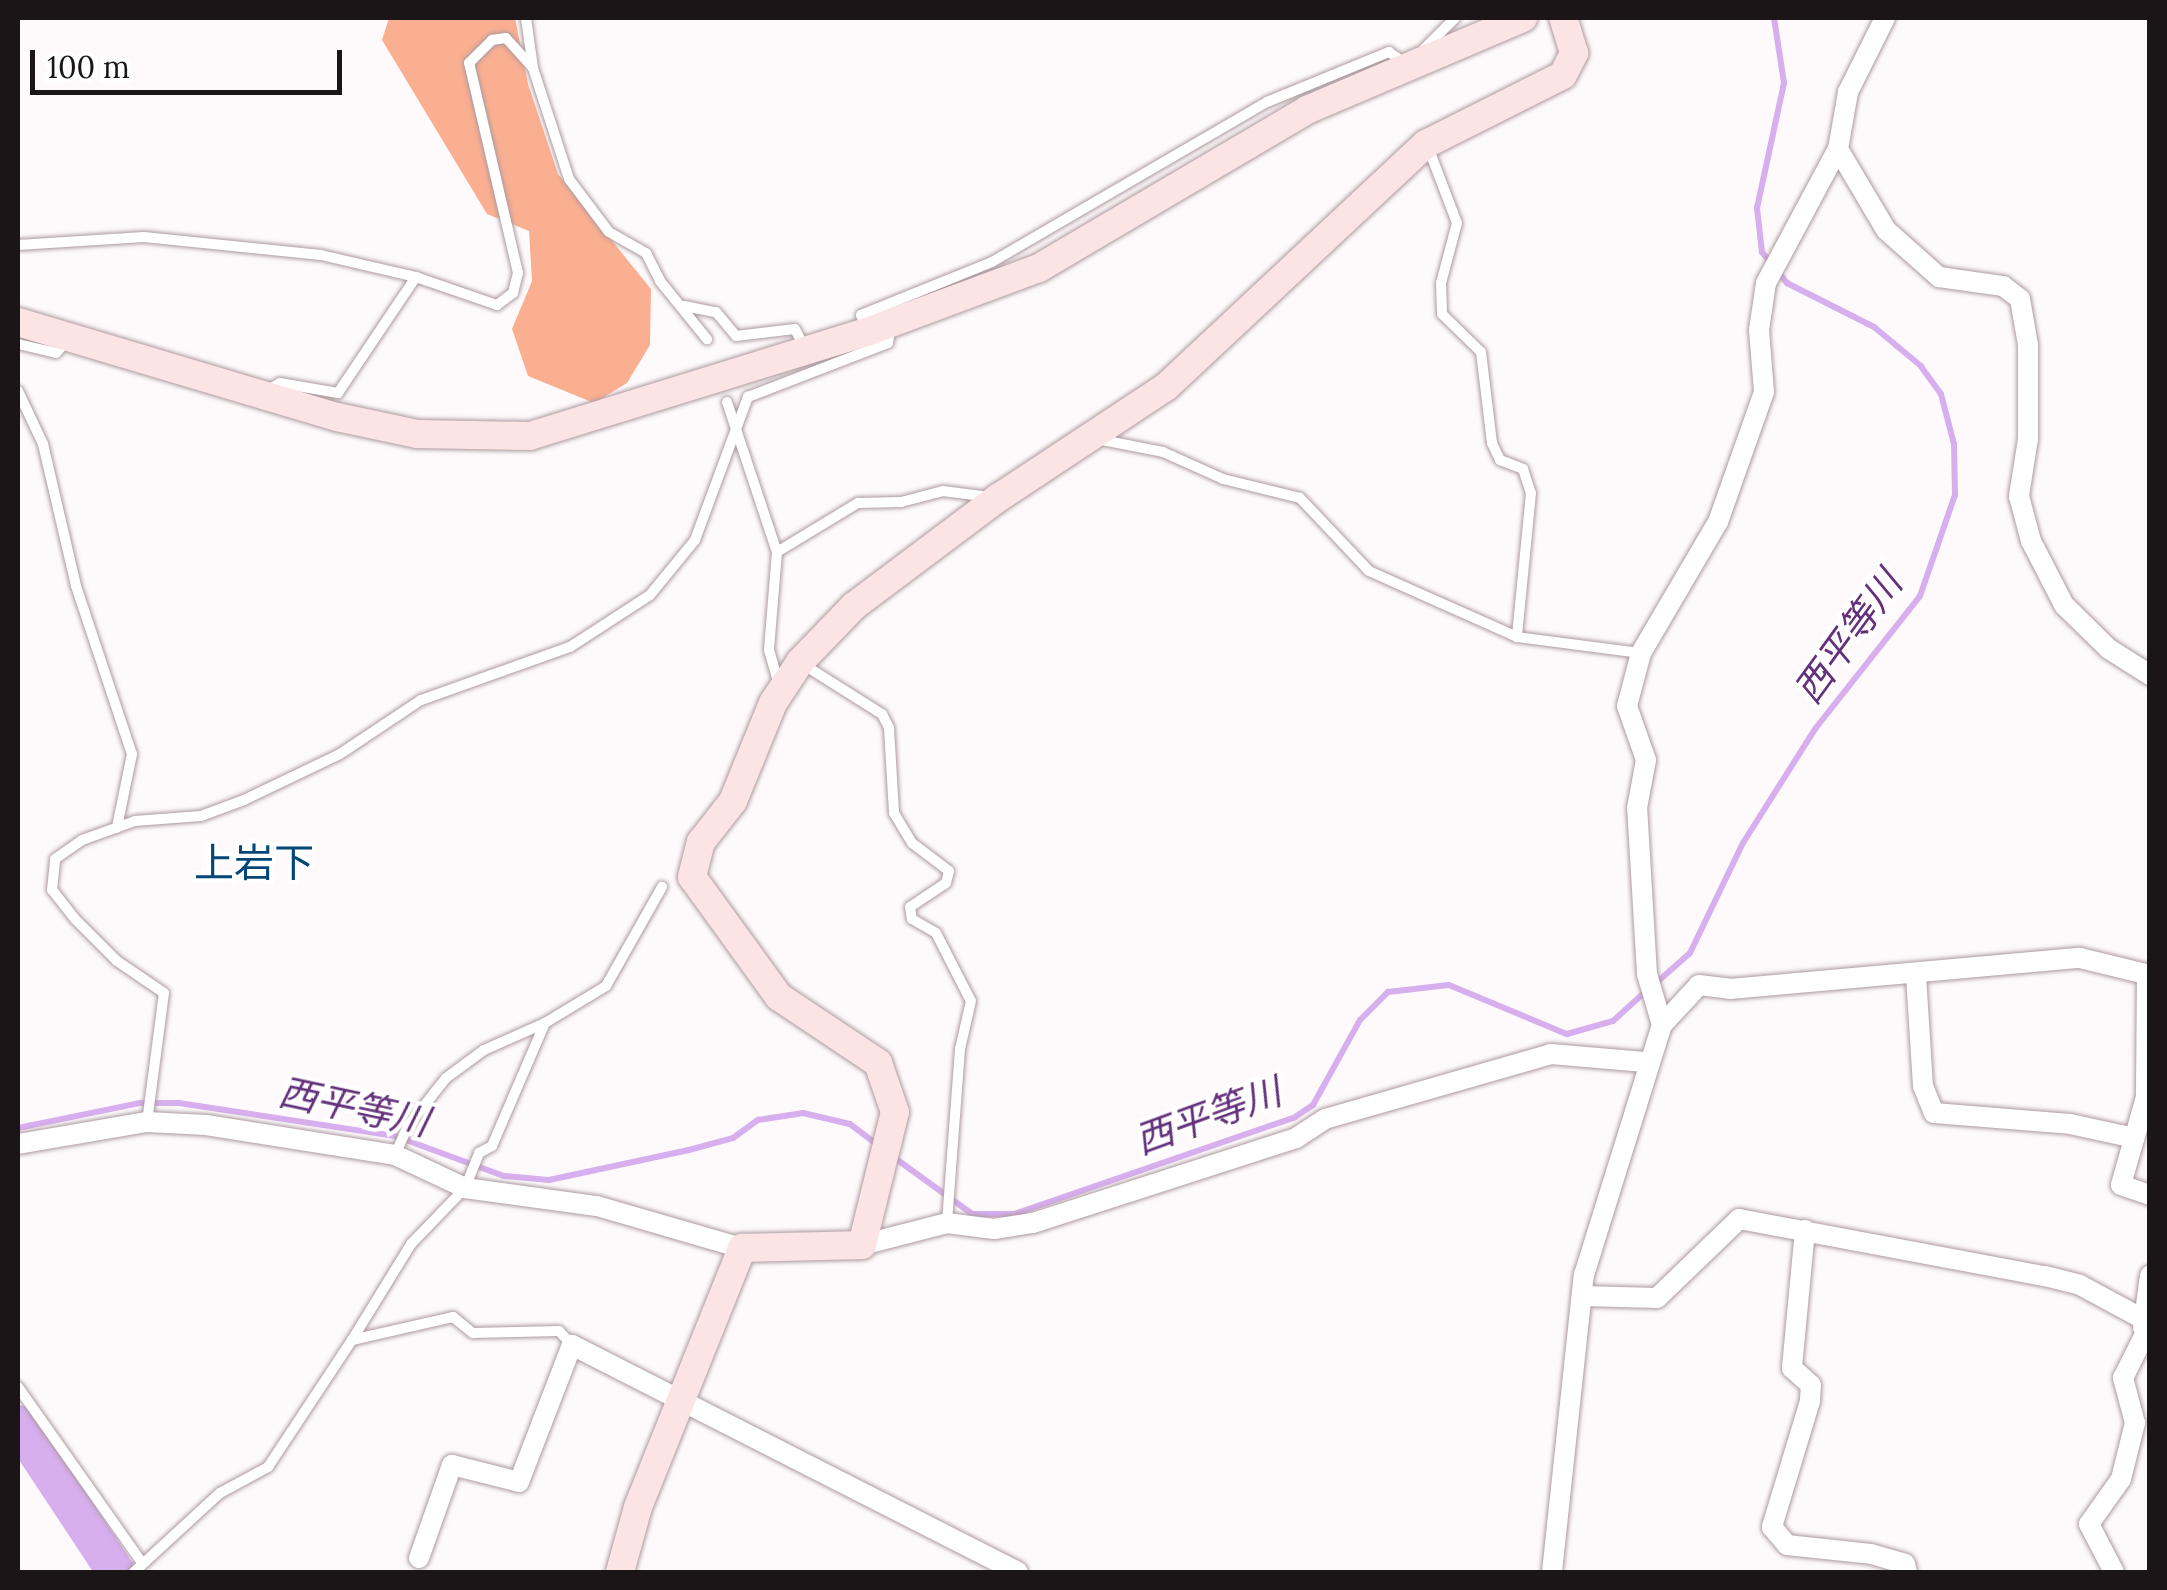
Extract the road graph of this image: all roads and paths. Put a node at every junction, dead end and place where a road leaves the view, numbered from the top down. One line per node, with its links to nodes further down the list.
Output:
1 (526, 18): 7 (lane)
2 (1455, 18): 6 (lane)
3 (1524, 18): 6 (street)
4 (1563, 18): 8 (street)
5 (1886, 18): 9 (street)
6 (1408, 66): 14 (street)
7 (533, 68): 11 (lane); 12 (lane)
8 (1426, 144): 23 (street); 26 (lane)
9 (1838, 149): 27 (street); 29 (street)
10 (18, 245): 11 (lane)
11 (416, 277): 20 (lane)
12 (684, 306): 16 (lane); 18 (lane)
13 (18, 322): 15 (street)
14 (879, 328): 18 (street); 22 (lane)
15 (69, 338): 17 (lane); 20 (street)
16 (707, 339)
17 (18, 344)
18 (806, 352): 20 (street)
19 (18, 391): 31 (lane)
20 (258, 395)
21 (727, 402): 22 (lane)
22 (738, 422): 25 (lane); 31 (lane)
23 (1091, 438): 24 (street); 26 (lane)
24 (998, 498): 25 (lane); 28 (street)
25 (777, 552): 30 (lane)
26 (1517, 637): 27 (lane)
27 (1641, 653): 36 (street)
28 (800, 662): 30 (street); 44 (lane)
29 (2150, 675)
30 (782, 690): 46 (street)
31 (117, 828): 38 (lane)
32 (662, 887): 35 (lane)
33 (2149, 973): 34 (street); 39 (street)
34 (1916, 975): 36 (street); 39 (street)
35 (545, 1023): 41 (lane); 42 (lane)
36 (1662, 1025): 37 (street)
37 (1646, 1062): 44 (street); 49 (street)
38 (147, 1121): 40 (street); 41 (street)
39 (2134, 1138): 43 (street)
40 (18, 1144)
41 (395, 1154): 42 (street)
42 (465, 1188): 47 (street); 51 (lane)
43 (2150, 1195)
44 (947, 1219): 46 (street)
45 (1804, 1230): 49 (street); 50 (street); 60 (street)
46 (862, 1245): 47 (street)
47 (742, 1248): 54 (street)
48 (2150, 1276): 50 (street)
49 (1582, 1296): 59 (street)
50 (2145, 1328): 61 (street)
51 (352, 1340): 52 (lane); 56 (lane)
52 (572, 1344): 54 (street); 55 (street)
53 (18, 1387): 56 (lane)
54 (685, 1398): 57 (street); 58 (street)
55 (419, 1558)
56 (138, 1568)
57 (620, 1572)
58 (1018, 1572)
59 (1552, 1572)
60 (1906, 1572)
61 (2114, 1572)

